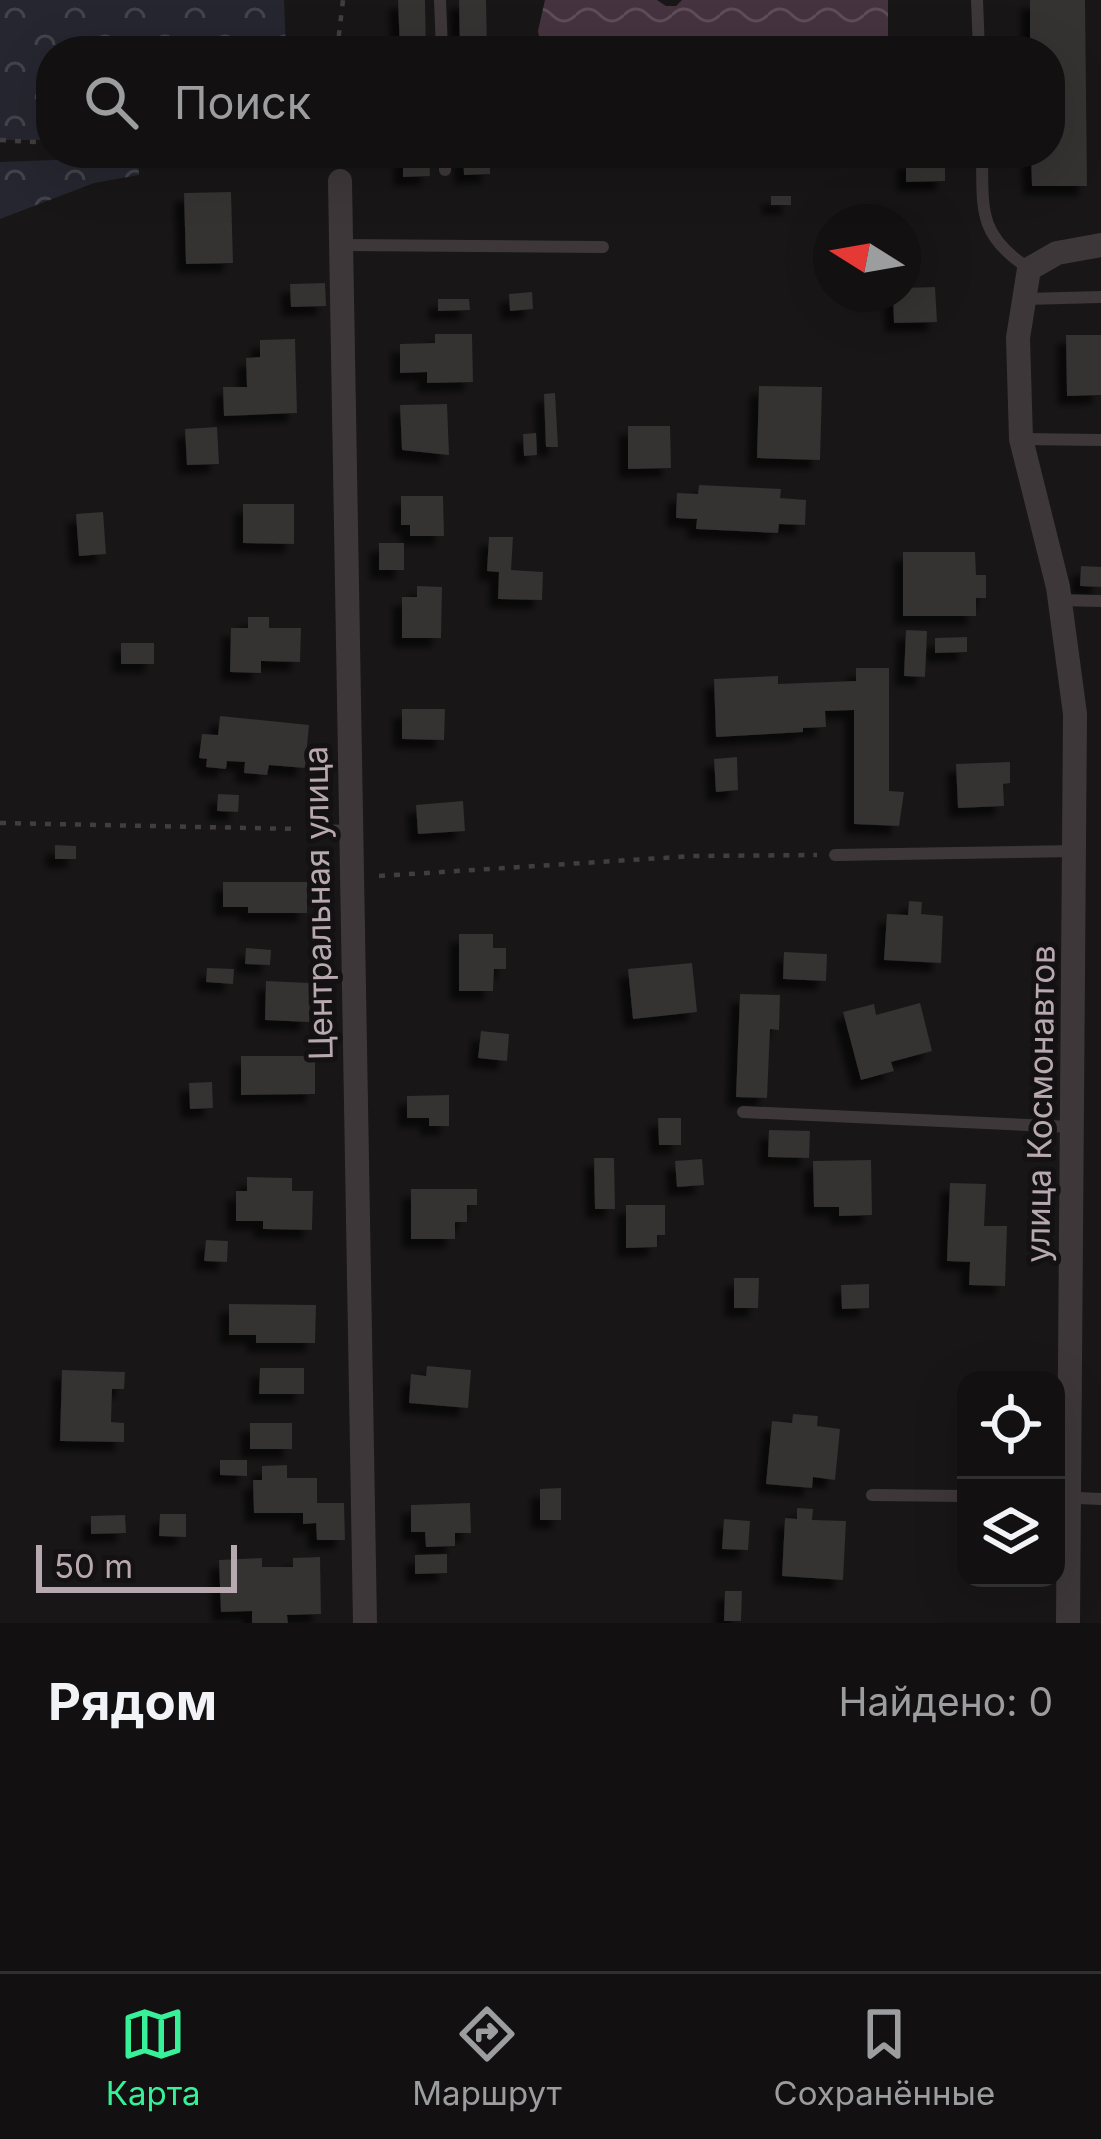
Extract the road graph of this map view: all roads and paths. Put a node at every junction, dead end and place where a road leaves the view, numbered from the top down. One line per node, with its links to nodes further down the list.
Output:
1 (343, 0): 4 (path)
2 (440, 0): 5 (lane)
3 (977, 0): 6 (lane)
4 (339, 36)
5 (441, 36)
6 (978, 36)
7 (0, 140): 8 (path)
8 (10, 140): 9 (path); 10 (path)
9 (36, 142)
10 (0, 150)
11 (982, 168): 16 (lane)
12 (340, 181): 14 (street, Центральная улица)
13 (1101, 244): 16 (street)
14 (340, 245): 15 (lane); 25 (street, Центральная улица)
15 (603, 247)
16 (1029, 269): 18 (street, улица Космонавтов)
17 (1101, 298): 18 (lane)
18 (1024, 299): 19 (street, улица Космонавтов)
19 (1021, 439): 20 (lane); 21 (street, улица Космонавтов)
20 (1101, 440)
21 (1058, 594): 22 (lane); 26 (street, улица Космонавтов)
22 (1101, 601)
23 (0, 823): 24 (path)
24 (320, 830): 25 (lane)
25 (349, 831): 28 (street, Центральная улица)
26 (1075, 851): 27 (lane); 30 (street, улица Космонавтов)
27 (835, 855): 28 (path)
28 (350, 878): 37 (street, Центральная улица)
29 (743, 1112): 30 (lane)
30 (1073, 1127): 31 (street, улица Космонавтов)
31 (1063, 1479)
32 (872, 1495): 33 (lane)
33 (957, 1496)
34 (1065, 1497): 35 (lane)
35 (1101, 1499)
36 (1065, 1560): 38 (street, улица Космонавтов)
37 (365, 1623)
38 (1068, 1623)

